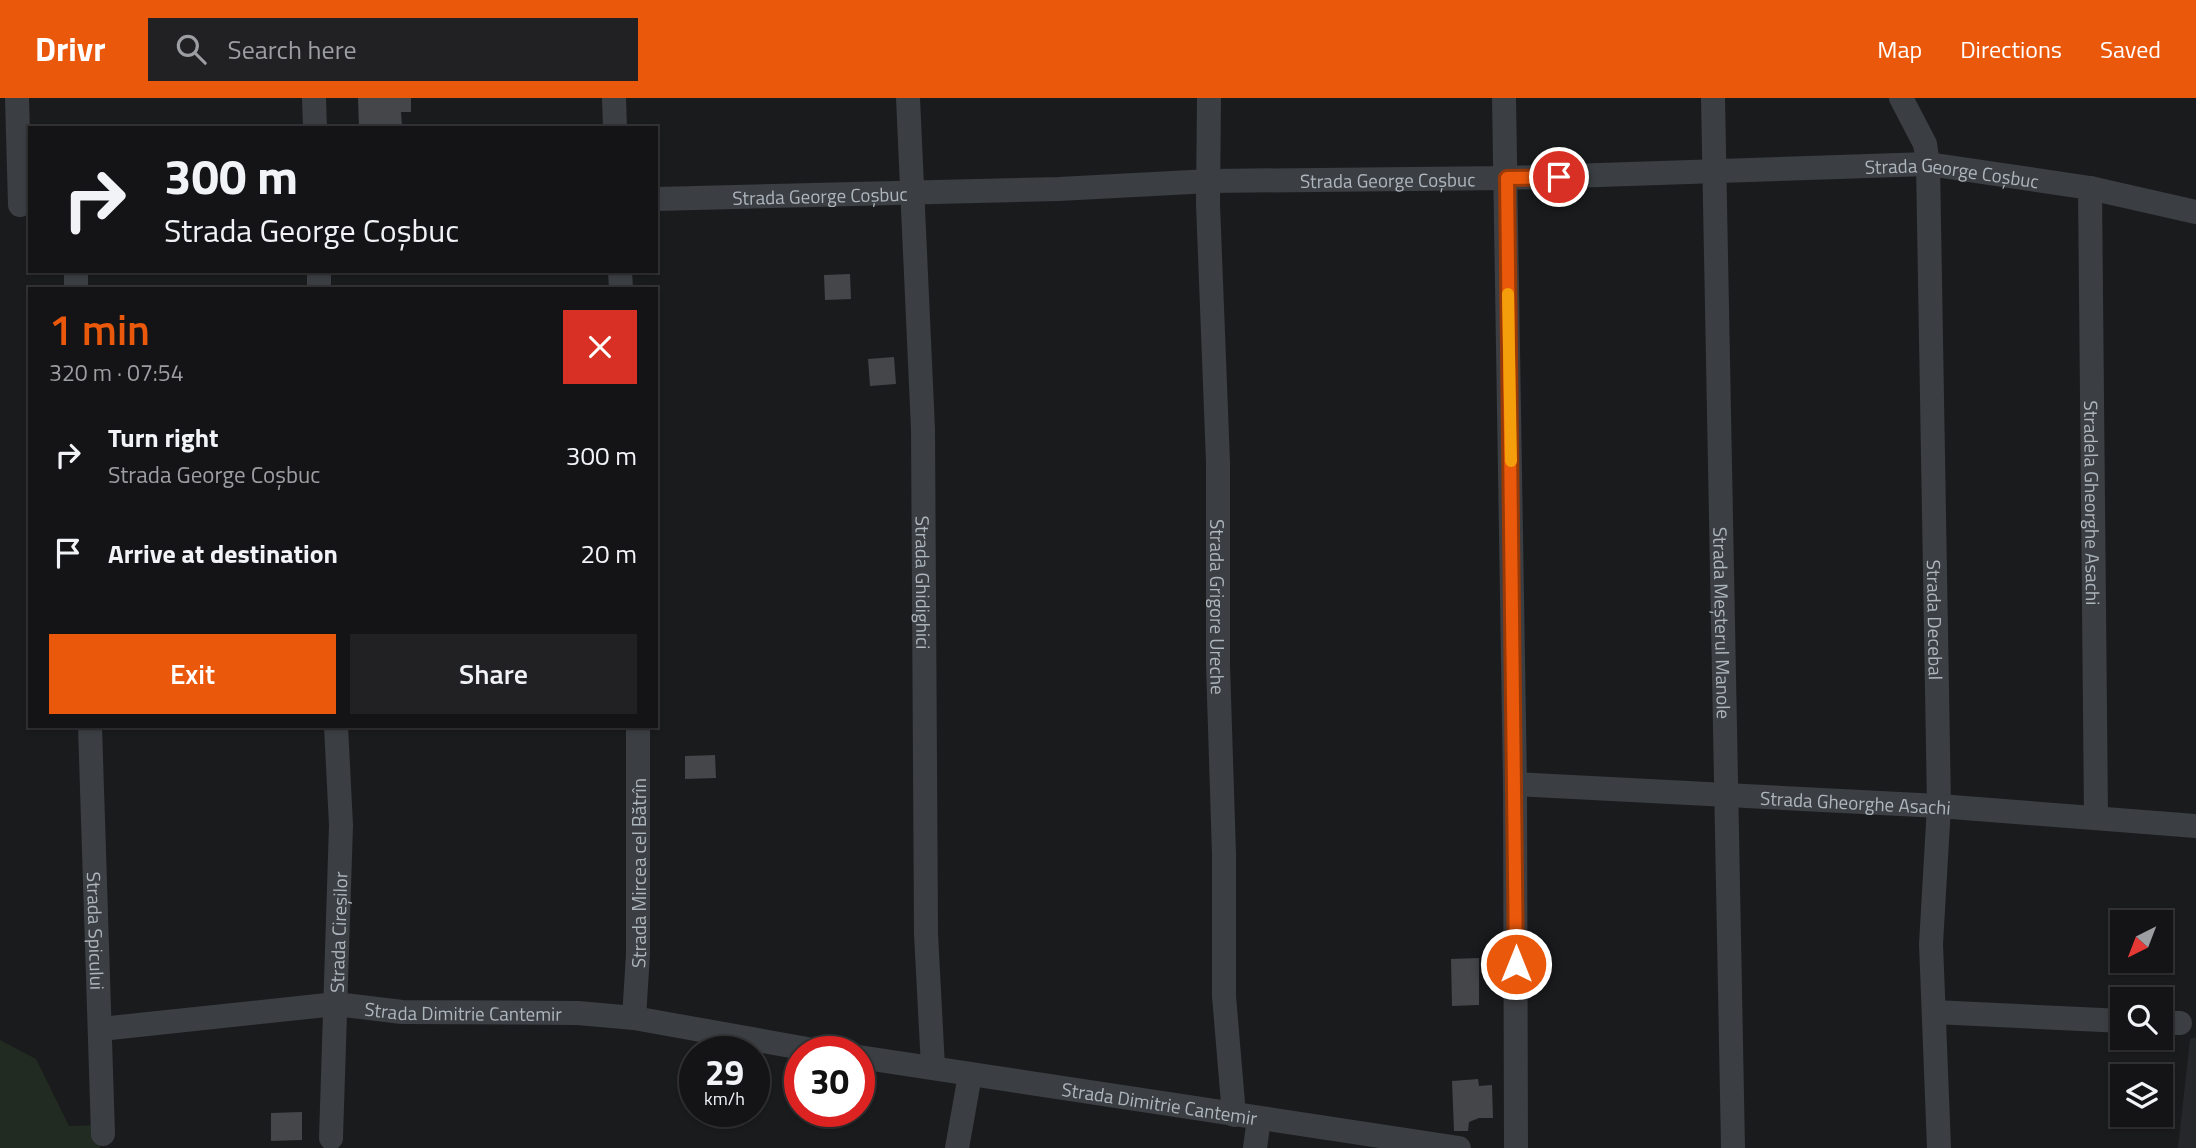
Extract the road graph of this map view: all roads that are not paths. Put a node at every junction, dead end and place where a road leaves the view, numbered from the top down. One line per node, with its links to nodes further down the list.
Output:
1 (17, 98): 18 (street)
2 (314, 98): 9 (street)
3 (614, 98): 10 (street)
4 (908, 98): 16 (street, Strada Ghidighici)
5 (1209, 98): 14 (street, Strada Grigore Ureche)
6 (1504, 98): 13 (street)
7 (1713, 98): 12 (street, Strada Meșterul Manole)
8 (1900, 98): 11 (street, Strada Decebal)
9 (316, 126)
10 (615, 126)
11 (1928, 164): 12 (street, Strada George Coșbuc); 15 (street, Strada George Coșbuc); 25 (street, Strada Decebal)
12 (1716, 172): 13 (street, Strada George Coșbuc); 24 (street, Strada Meșterul Manole)
13 (1507, 178): 14 (street, Strada George Coșbuc); 23 (street)
14 (1210, 181): 16 (street, Strada George Coșbuc); 37 (street, Strada Grigore Ureche)
15 (2090, 188): 19 (street, Strada George Coșbuc); 26 (street, Stradela Gheorghe Asachi)
16 (912, 192): 17 (street, Strada George Coșbuc); 35 (street, Strada Ghidighici)
17 (658, 199)
18 (17, 206)
19 (2196, 212)
20 (90, 728): 32 (street, Strada Spicului)
21 (336, 728): 28 (street, Strada Cireșilor)
22 (638, 728): 30 (street, Strada Mircea cel Bătrîn)
23 (1515, 784): 24 (street, Strada Gheorghe Asachi); 44 (street)
24 (1728, 793): 25 (street, Strada Gheorghe Asachi); 45 (street, Strada Meșterul Manole)
25 (1939, 806): 26 (street, Strada Gheorghe Asachi); 29 (street, Strada Decebal)
26 (2096, 816): 27 (street, Strada Gheorghe Asachi)
27 (2196, 826)
28 (336, 1004): 30 (street, Strada Dimitrie Cantemir); 32 (street, Strada Dimitrie Cantemir); 40 (street, Strada Cireșilor)
29 (1934, 1012): 31 (street); 46 (street, Strada Decebal)
30 (634, 1018): 33 (street, Strada Dimitrie Cantemir)
31 (2110, 1020)
32 (101, 1029): 39 (street, Strada Spicului)
33 (784, 1045)
34 (875, 1059): 35 (street, Strada Dimitrie Cantemir)
35 (933, 1068): 36 (street, Strada Dimitrie Cantemir)
36 (970, 1075): 37 (street, Strada Dimitrie Cantemir); 41 (street)
37 (1234, 1115): 38 (street, Strada Dimitrie Cantemir)
38 (1259, 1119): 42 (street); 43 (street, Strada Dimitrie Cantemir)
39 (103, 1133)
40 (331, 1138)
41 (957, 1148)
42 (1255, 1148)
43 (1459, 1148)
44 (1516, 1148)
45 (1733, 1148)
46 (1939, 1148)

